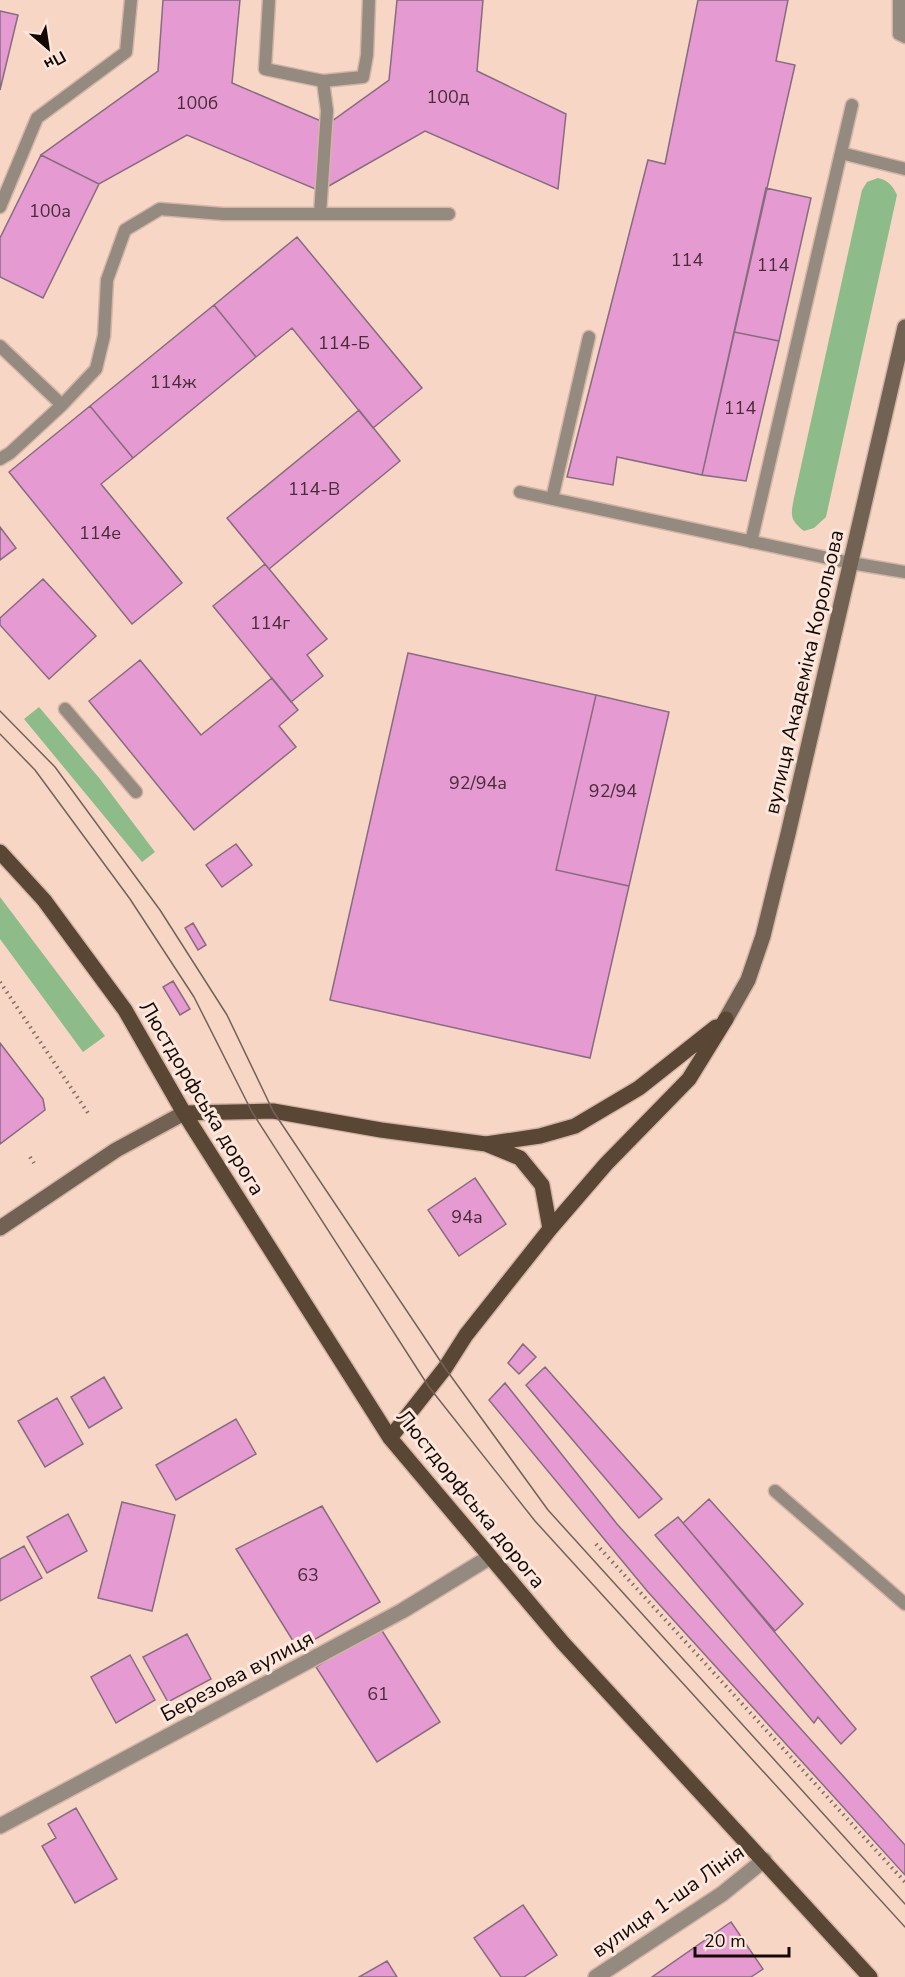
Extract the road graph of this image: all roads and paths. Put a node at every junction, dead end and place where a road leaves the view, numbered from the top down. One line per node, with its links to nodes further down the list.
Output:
1 (132, 0): 10 (lane)
2 (269, 0): 6 (lane)
3 (369, 0): 6 (lane)
4 (899, 0): 5 (lane)
5 (905, 37)
6 (323, 81): 11 (lane)
7 (852, 105): 8 (lane)
8 (841, 153): 9 (lane); 20 (lane)
9 (905, 169)
10 (0, 207)
11 (320, 214): 12 (lane); 16 (lane)
12 (449, 214)
13 (905, 327): 21 (main road, вулиця Академіка Корольова)
14 (589, 337): 19 (lane)
15 (0, 346): 16 (lane)
16 (62, 405): 17 (lane)
17 (0, 459)
18 (520, 492): 19 (lane)
19 (552, 499): 20 (lane)
20 (752, 542): 21 (lane)
21 (851, 563): 22 (lane); 27 (main road, вулиця Академіка Корольова)
22 (905, 572)
23 (65, 710): 24 (lane)
24 (135, 792)
25 (0, 852): 28 (main road, Люстдорфська дорога)
26 (0, 982): 29 (path)
27 (726, 1019): 30 (main road); 34 (main road)
28 (184, 1113): 30 (main road); 33 (main road); 35 (main road, Люстдорфська дорога)
29 (90, 1116)
30 (486, 1144): 34 (main road)
31 (30, 1157): 32 (path)
32 (34, 1163)
33 (0, 1228)
34 (550, 1229): 35 (main road)
35 (390, 1438): 38 (main road, Люстдорфська дорога)
36 (775, 1491): 39 (lane)
37 (596, 1544): 42 (path)
38 (490, 1557): 40 (street, Березова вулиця); 41 (main road, Люстдорфська дорога)
39 (905, 1604)
40 (0, 1826)
41 (764, 1860): 43 (street, вулиця 1-ша Лінія); 44 (main road, Люстдорфська дорога)
42 (905, 1882)
43 (596, 1977)
44 (870, 1977)

